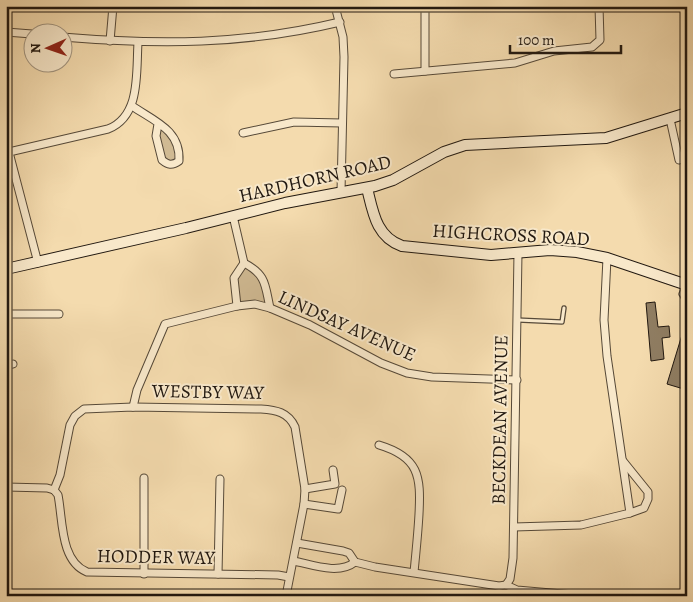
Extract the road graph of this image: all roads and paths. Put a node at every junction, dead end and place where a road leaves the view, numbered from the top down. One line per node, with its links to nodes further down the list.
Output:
1 (113, 6): 10 (street)
2 (335, 6): 6 (street)
3 (425, 6): 13 (street)
4 (599, 6): 13 (street)
5 (687, 6): 12 (street)
6 (340, 22): 11 (street); 18 (street)
7 (6, 32): 8 (street)
8 (22, 33)
9 (72, 38): 10 (street)
10 (110, 41): 11 (street)
11 (138, 43): 15 (street)
12 (687, 44)
13 (425, 71): 14 (street)
14 (394, 74)
15 (132, 106): 19 (street); 22 (street)
16 (687, 113): 17 (street, HARDHORN ROAD)
17 (670, 119): 23 (street); 26 (street, HARDHORN ROAD)
18 (342, 123): 20 (street); 27 (street)
19 (158, 124): 19 (street)
20 (243, 133)
21 (6, 141): 22 (street)
22 (9, 152): 31 (street)
23 (677, 152): 24 (street); 25 (street)
24 (686, 153)
25 (679, 160)
26 (366, 188): 27 (street, HARDHORN ROAD); 29 (street, HIGHCROSS ROAD)
27 (341, 192): 28 (street, HARDHORN ROAD)
28 (233, 216): 31 (street, HARDHORN ROAD); 32 (street)
29 (518, 253): 30 (street, HIGHCROSS ROAD); 41 (street, BECKDEAN AVENUE)
30 (607, 258): 34 (street, HIGHCROSS ROAD); 45 (street)
31 (38, 263): 33 (street, HARDHORN ROAD)
32 (244, 263): 36 (street); 37 (street)
33 (6, 269)
34 (686, 284): 35 (lane)
35 (687, 304)
36 (237, 306): 37 (street, LINDSAY AVENUE); 43 (street, LINDSAY AVENUE)
37 (270, 308): 42 (street, LINDSAY AVENUE)
38 (564, 308): 41 (lane)
39 (6, 314): 40 (street)
40 (59, 314)
41 (518, 320): 42 (street, BECKDEAN AVENUE)
42 (517, 380): 55 (street, BECKDEAN AVENUE)
43 (133, 407): 50 (street, WESTBY WAY); 51 (street, WESTBY WAY)
44 (380, 445): 59 (street)
45 (622, 460): 54 (street); 54 (street)
46 (333, 470): 50 (street)
47 (144, 478): 60 (street)
48 (220, 479): 61 (street)
49 (6, 487): 51 (street)
50 (305, 489): 53 (street, WESTBY WAY)
51 (54, 490): 60 (street, HODDER WAY)
52 (342, 490): 53 (street)
53 (304, 504): 56 (street, WESTBY WAY)
54 (630, 513): 55 (street)
55 (514, 527): 63 (street, BECKDEAN AVENUE)
56 (297, 543): 57 (street, WESTBY WAY); 58 (street)
57 (294, 561): 58 (street); 62 (street, WESTBY WAY)
58 (355, 562): 59 (street)
59 (414, 572): 63 (street)
60 (144, 574): 61 (street, HODDER WAY)
61 (218, 574): 62 (street, HODDER WAY)
62 (289, 577): 65 (street, WESTBY WAY)
63 (506, 585): 64 (street)
64 (574, 595)
65 (286, 596)

